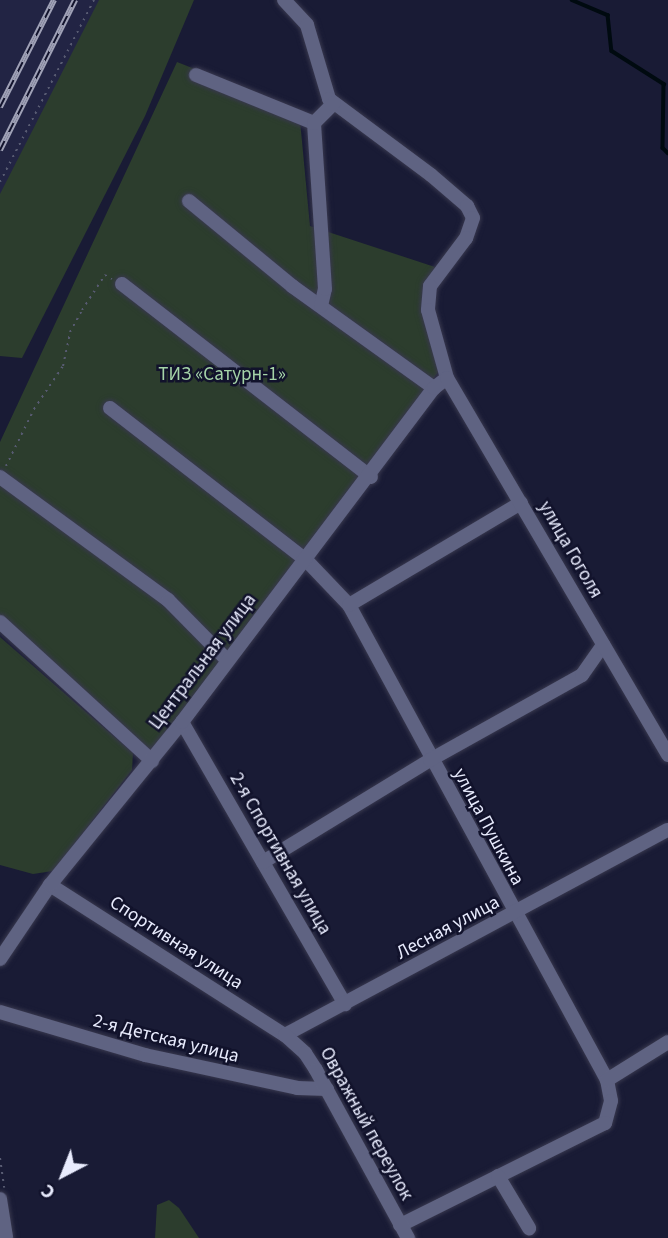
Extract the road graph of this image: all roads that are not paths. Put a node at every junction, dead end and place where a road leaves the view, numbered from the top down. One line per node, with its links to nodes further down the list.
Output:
1 (284, 0): 3 (street)
2 (196, 75): 4 (street)
3 (334, 103): 4 (street); 8 (street, улица Гоголя)
4 (314, 123): 7 (street)
5 (189, 201): 7 (street)
6 (122, 284): 12 (street)
7 (321, 306): 9 (street)
8 (447, 379): 9 (street); 13 (street, улица Гоголя)
9 (435, 388): 12 (street, Центральная улица)
10 (110, 408): 14 (street, улица Пушкина)
11 (0, 477): 18 (street)
12 (371, 477): 14 (street, Центральная улица)
13 (521, 503): 15 (street); 17 (street, улица Гоголя)
14 (306, 560): 15 (street, улица Пушкина); 18 (street, Центральная улица)
15 (349, 605): 21 (street, улица Пушкина)
16 (0, 622): 22 (street)
17 (603, 645): 20 (street, улица Гоголя); 21 (street)
18 (226, 659): 19 (street, Центральная улица)
19 (182, 722): 22 (street, Центральная улица); 24 (street, 2-я Спортивная улица)
20 (668, 755)
21 (430, 760): 24 (street); 26 (street, улица Пушкина)
22 (152, 761): 25 (street, Центральная улица)
23 (668, 830): 26 (street, Лесная улица)
24 (263, 862): 28 (street, 2-я Спортивная улица)
25 (50, 885): 27 (street, Центральная улица); 30 (street, Спортивная улица)
26 (514, 915): 28 (street, Лесная улица); 32 (street, улица Пушкина)
27 (0, 959)
28 (345, 1004): 30 (street, Лесная улица)
29 (0, 1012): 33 (street, 2-я Детская улица)
30 (283, 1034): 33 (street, Овражный переулок)
31 (668, 1042): 32 (street)
32 (607, 1080): 34 (street, улица Пушкина)
33 (327, 1089): 36 (street, Овражный переулок)
34 (498, 1176): 36 (street); 37 (street)
35 (3, 1196): 38 (street)
36 (400, 1224): 39 (street, Овражный переулок)
37 (529, 1228)
38 (6, 1238)
39 (408, 1238)

